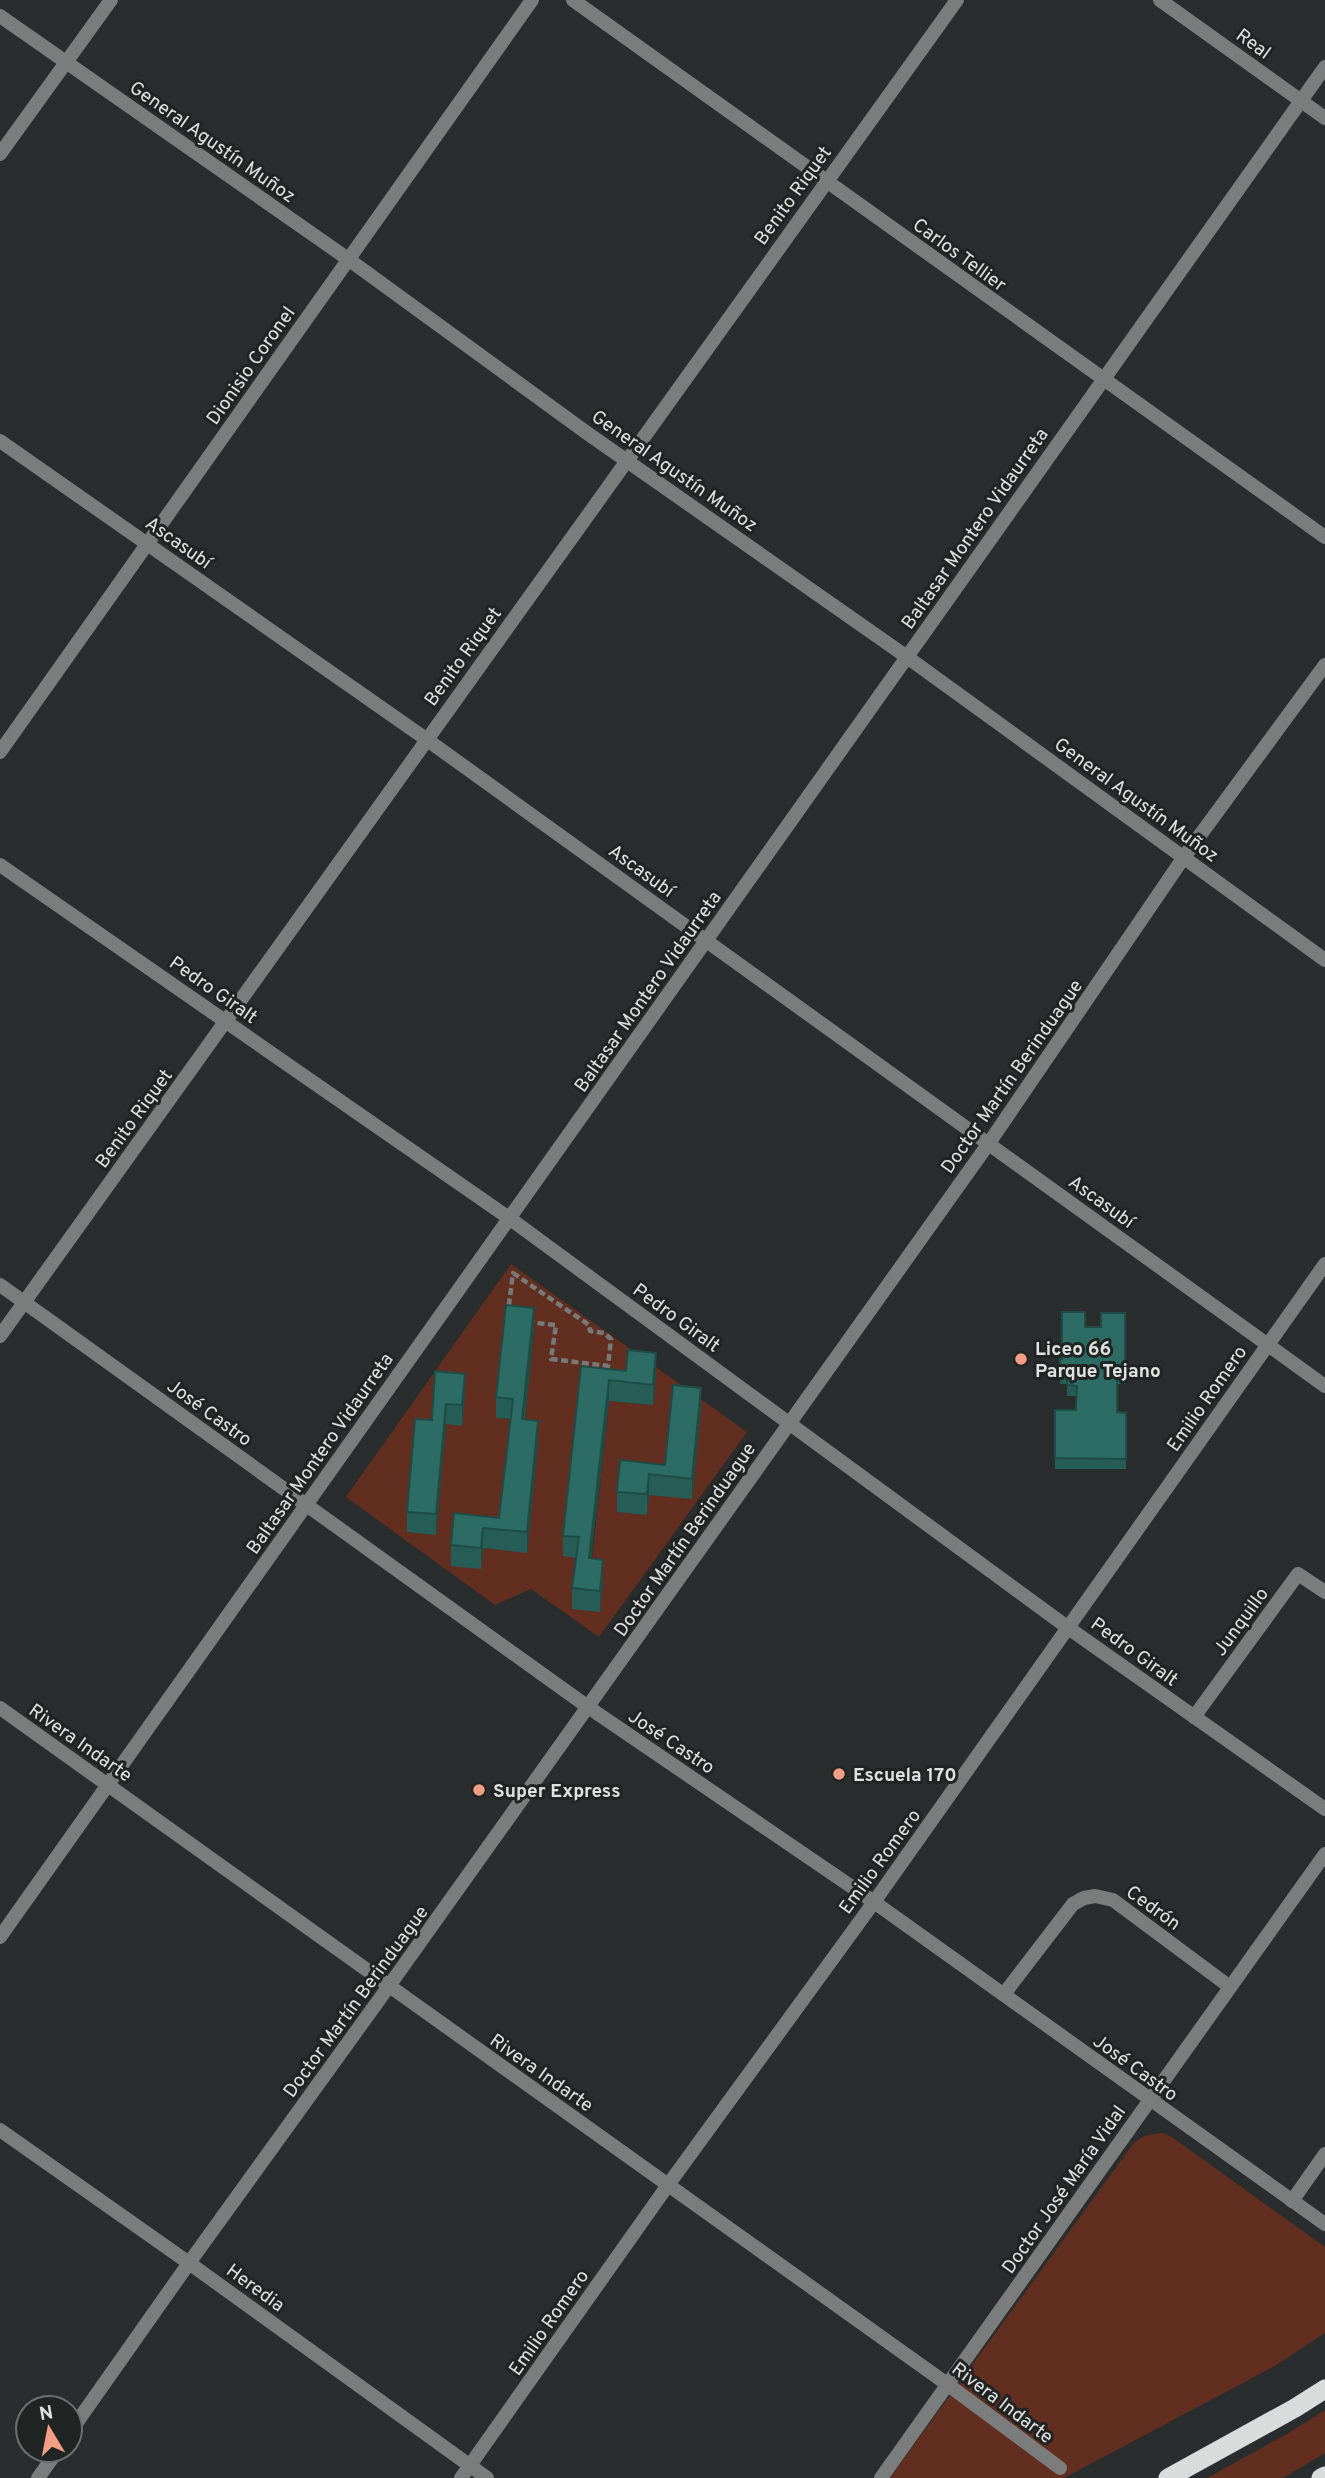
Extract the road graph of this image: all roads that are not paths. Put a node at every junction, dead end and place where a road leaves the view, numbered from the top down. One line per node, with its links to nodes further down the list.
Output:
1 (111, 0): 7 (street)
2 (532, 0): 13 (street, Dionisio Coronel)
3 (573, 0): 12 (street, Carlos Tellier)
4 (957, 0): 12 (street, Benito Riquet)
5 (1160, 0): 9 (street, Real)
6 (0, 16): 7 (street, General Agustín Muñoz)
7 (67, 62): 11 (street); 13 (street, General Agustín Muñoz)
8 (1325, 67): 9 (street, Baltasar Montero Vidaurreta)
9 (1301, 101): 10 (street, Real); 14 (street, Baltasar Montero Vidaurreta)
10 (1325, 118)
11 (0, 155)
12 (825, 181): 14 (street, Carlos Tellier); 16 (street, Benito Riquet)
13 (348, 259): 16 (street, General Agustín Muñoz); 18 (street, Dionisio Coronel)
14 (1103, 380): 17 (street, Carlos Tellier); 19 (street, Baltasar Montero Vidaurreta)
15 (0, 442): 18 (street, Ascasubí)
16 (628, 459): 19 (street, General Agustín Muñoz); 21 (street, Benito Riquet)
17 (1325, 537)
18 (148, 544): 21 (street, Ascasubí); 22 (street, Dionisio Coronel)
19 (906, 657): 23 (street, General Agustín Muñoz); 25 (street, Baltasar Montero Vidaurreta)
20 (1325, 665): 23 (street, Doctor Martín Berinduague)
21 (426, 740): 25 (street, Ascasubí); 27 (street, Benito Riquet)
22 (0, 752)
23 (1184, 857): 26 (street, General Agustín Muñoz); 28 (street, Doctor Martín Berinduague)
24 (0, 865): 27 (street, Pedro Giralt)
25 (706, 940): 28 (street, Ascasubí); 29 (street, Baltasar Montero Vidaurreta)
26 (1325, 960)
27 (227, 1021): 29 (street, Pedro Giralt); 32 (street, Benito Riquet)
28 (989, 1143): 34 (street, Ascasubí); 36 (street, Doctor Martín Berinduague)
29 (509, 1218): 36 (street, Pedro Giralt); 37 (street, Baltasar Montero Vidaurreta)
30 (1325, 1264): 34 (street, Emilio Romero)
31 (0, 1285): 32 (street, José Castro)
32 (24, 1302): 33 (street, Benito Riquet); 37 (street, José Castro)
33 (0, 1336)
34 (1267, 1345): 35 (street, Ascasubí); 39 (street, Emilio Romero)
35 (1325, 1386)
36 (790, 1423): 39 (street, Pedro Giralt); 40 (street, Doctor Martín Berinduague)
37 (306, 1504): 40 (street, José Castro); 43 (street, Baltasar Montero Vidaurreta)
38 (1325, 1592): 42 (street, Junquillo)
39 (1067, 1627): 42 (street, Pedro Giralt); 46 (street, Emilio Romero)
40 (588, 1707): 46 (street, José Castro); 48 (street, Doctor Martín Berinduague)
41 (0, 1708): 43 (street, Rivera Indarte)
42 (1194, 1717): 44 (street, Pedro Giralt)
43 (107, 1784): 47 (street, Baltasar Montero Vidaurreta); 48 (street, Rivera Indarte)
44 (1325, 1809)
45 (1325, 1854): 49 (street, Doctor José María Vidal)
46 (874, 1902): 50 (street, José Castro); 54 (street, Emilio Romero)
47 (0, 1937)
48 (389, 1986): 54 (street, Rivera Indarte); 57 (street, Doctor Martín Berinduague)
49 (1230, 1987): 50 (street, Cedrón); 51 (street, Doctor José María Vidal)
50 (1004, 1994): 51 (street, José Castro)
51 (1150, 2100): 55 (street, José Castro); 58 (street, Doctor José María Vidal)
52 (0, 2130): 57 (street, Heredia)
53 (1325, 2154): 55 (street)
54 (668, 2185): 58 (street, Rivera Indarte); 62 (street, Emilio Romero)
55 (1292, 2201): 56 (street, José Castro)
56 (1325, 2224)
57 (189, 2263): 60 (street, Doctor Martín Berinduague); 62 (street, Heredia)
58 (947, 2384): 61 (street, Rivera Indarte); 64 (street, Doctor José María Vidal)
59 (1325, 2389): 65 (highway)
60 (84, 2412)
61 (1060, 2468)
62 (466, 2472): 63 (street, Heredia)
63 (487, 2478)
64 (881, 2478)
65 (1168, 2478)

